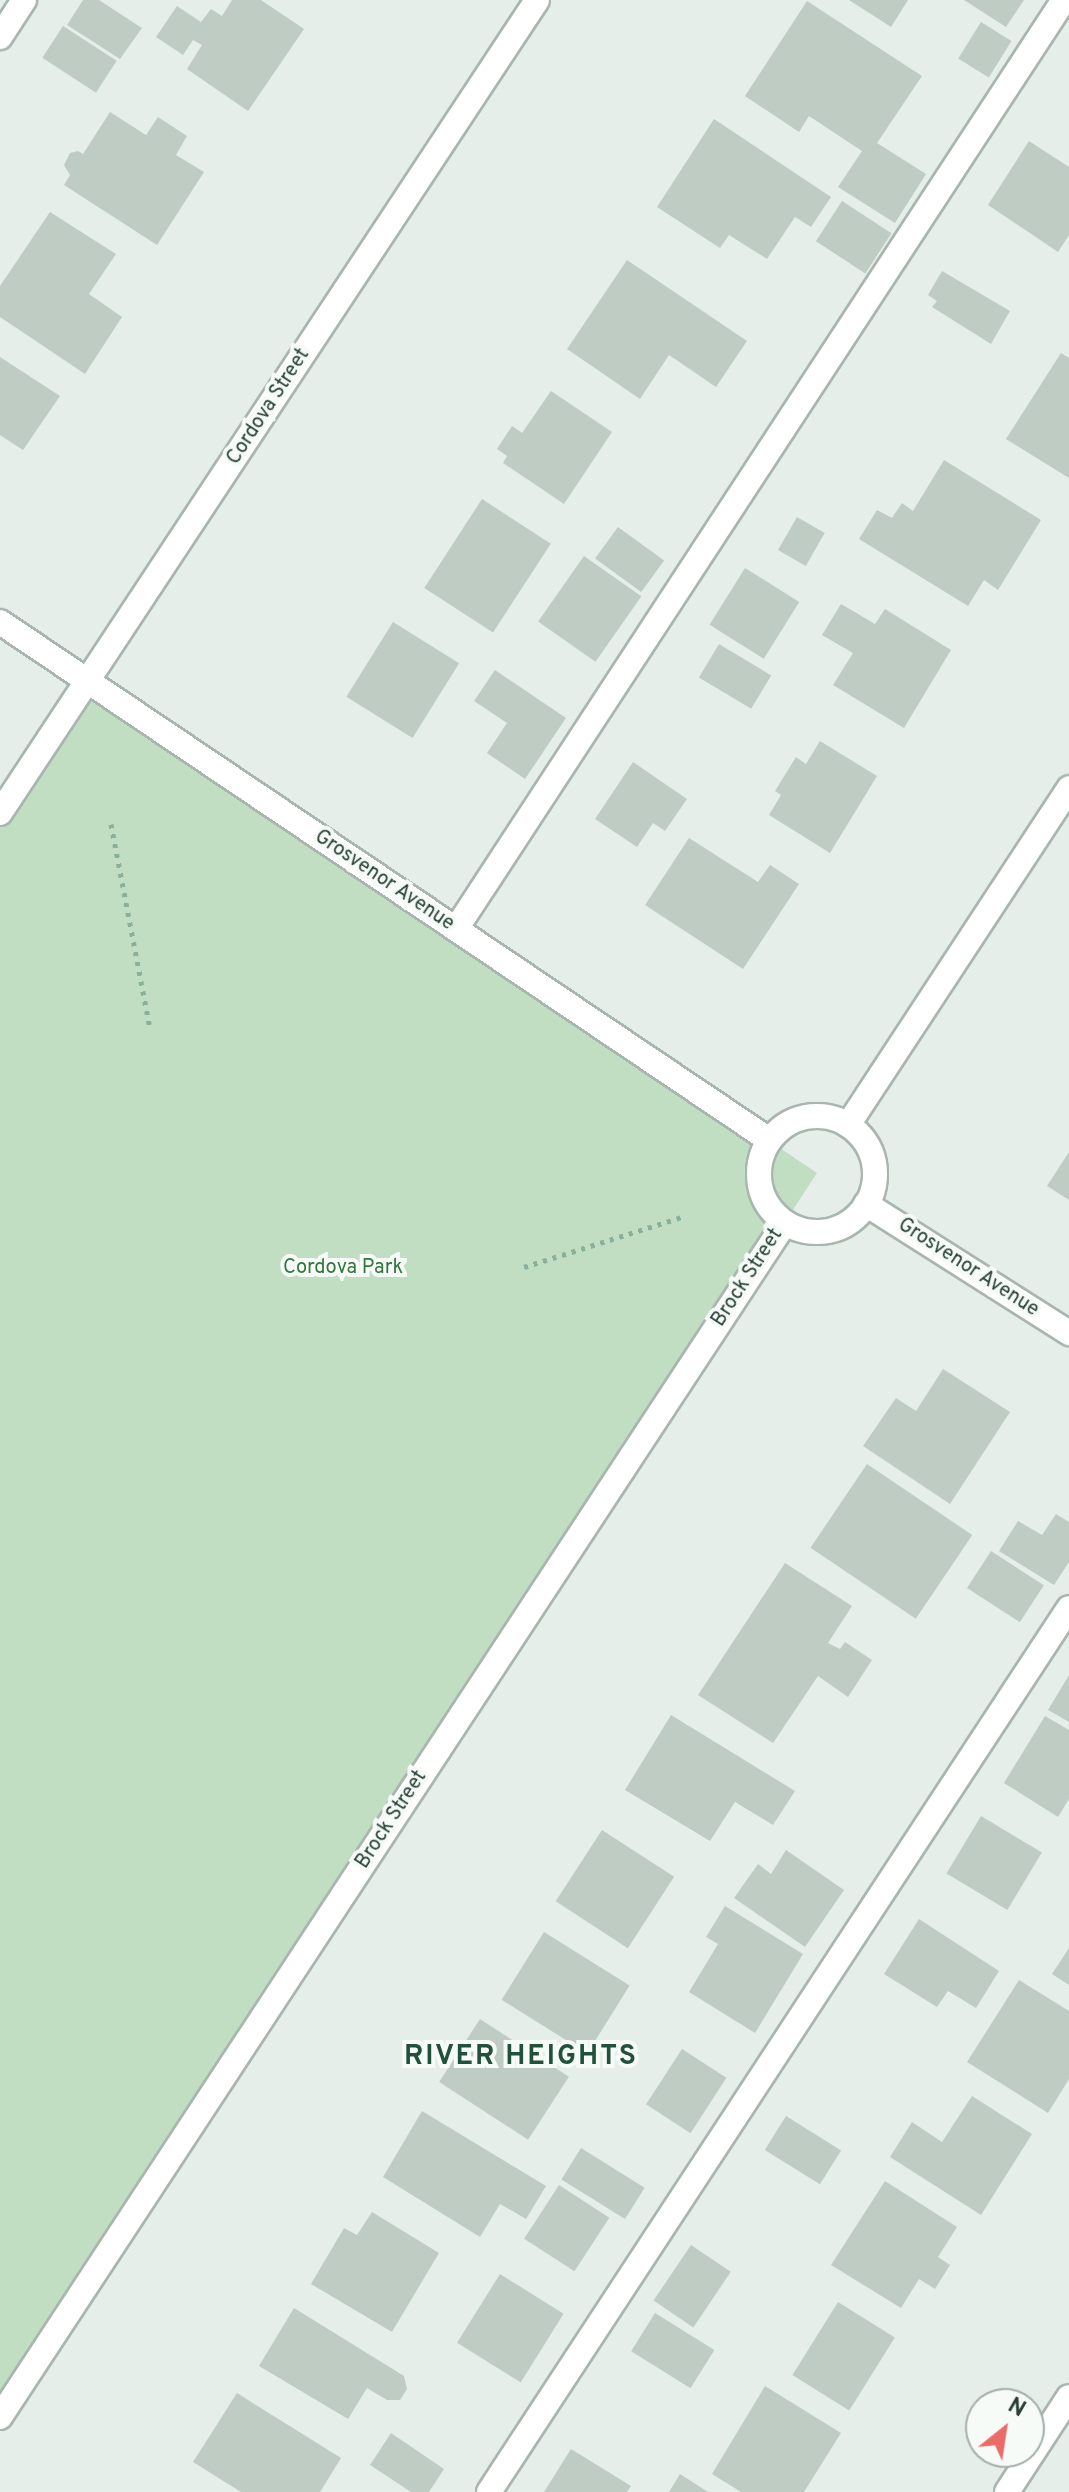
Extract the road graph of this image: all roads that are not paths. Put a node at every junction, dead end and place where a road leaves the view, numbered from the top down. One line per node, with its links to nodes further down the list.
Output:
1 (24, 0): 4 (street)
2 (537, 0): 6 (street, Cordova Street)
3 (1064, 0): 9 (street)
4 (0, 37)
5 (0, 622): 6 (street, Grosvenor Avenue)
6 (86, 680): 8 (street, Cordova Street); 9 (street, Grosvenor Avenue)
7 (1069, 788): 10 (street)
8 (0, 813)
9 (456, 929): 11 (street, Grosvenor Avenue)
10 (848, 1125): 11 (street); 12 (street)
11 (769, 1140): 13 (street)
12 (866, 1204): 13 (street); 14 (street, Grosvenor Avenue)
13 (785, 1223): 17 (street, Brock Street)
14 (1069, 1333)
15 (1069, 1608): 18 (street)
16 (1069, 2397): 19 (street)
17 (0, 2417)
18 (489, 2492)
19 (1007, 2492)

